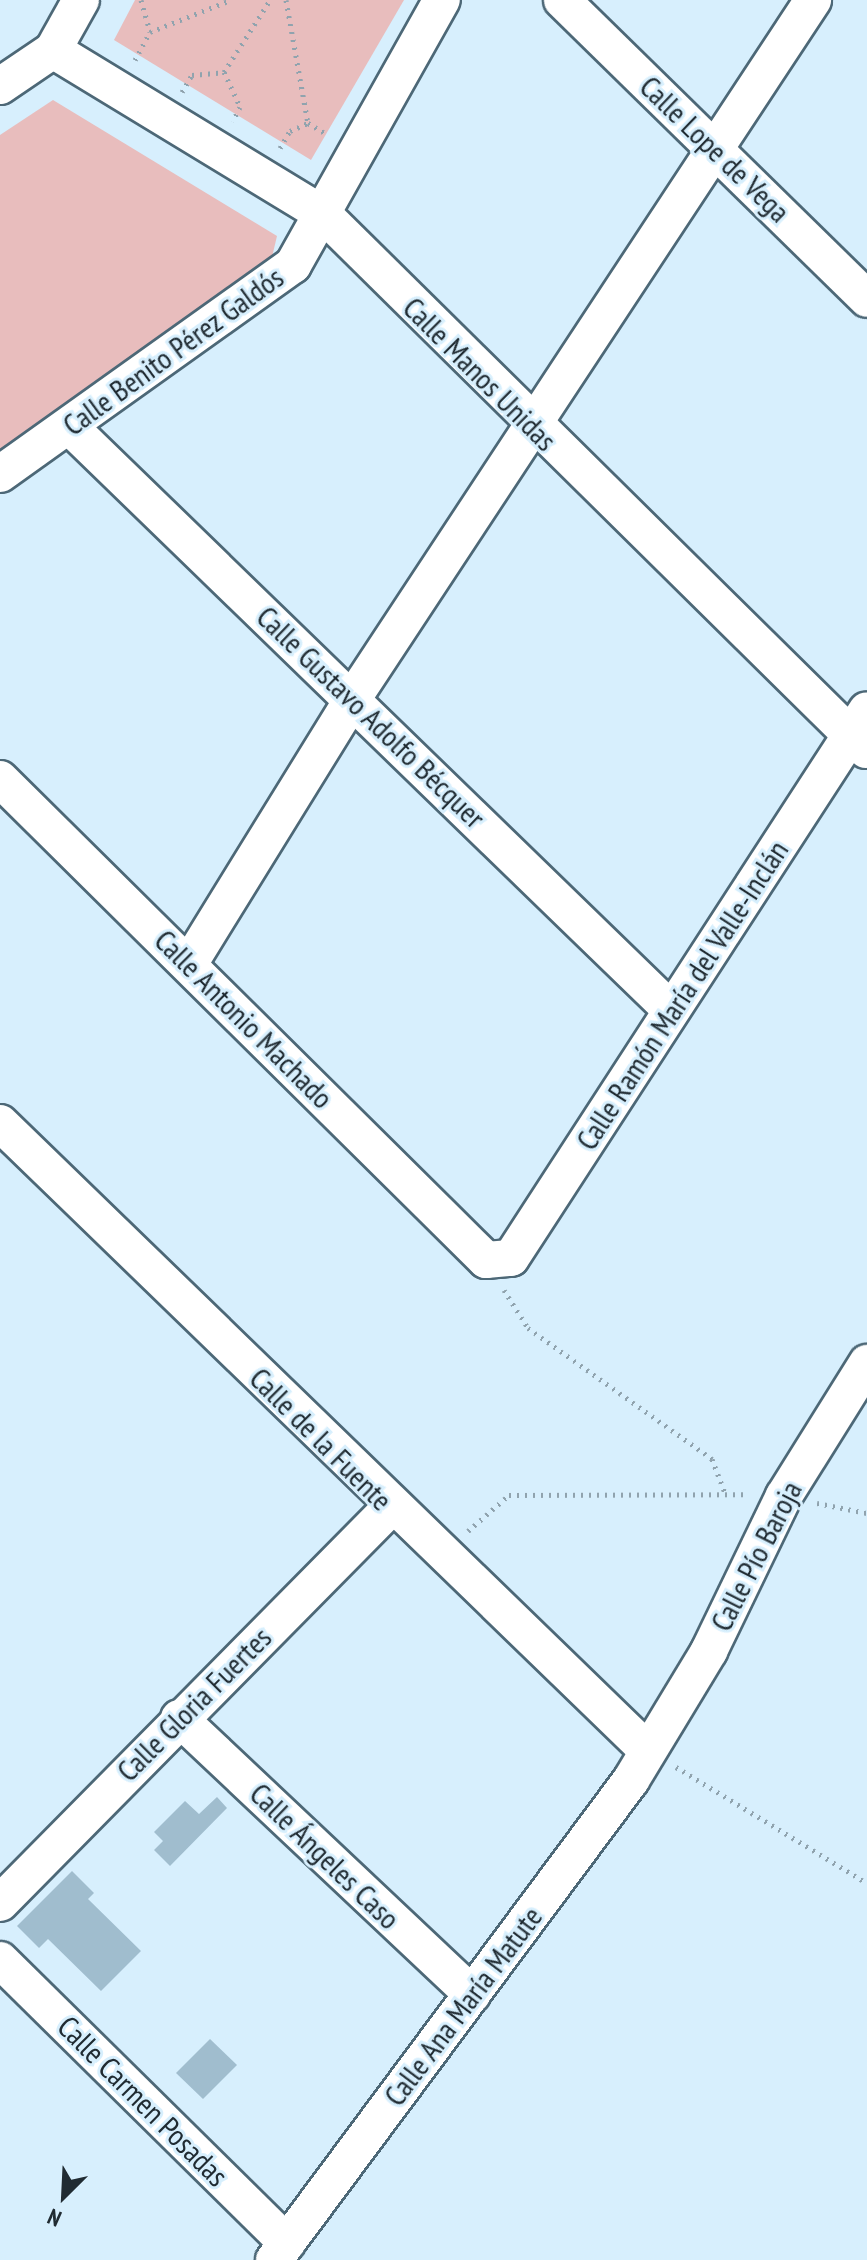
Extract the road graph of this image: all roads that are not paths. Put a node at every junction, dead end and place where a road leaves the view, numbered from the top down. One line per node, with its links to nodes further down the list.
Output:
1 (81, 0): 5 (street)
2 (442, 0): 8 (street, Calle Benito Pérez Galdós)
3 (562, 0): 7 (street, Calle Lope de Vega)
4 (813, 0): 7 (street)
5 (53, 50): 6 (street); 8 (street, Calle Manos Unidas)
6 (0, 86)
7 (717, 150): 9 (street, Calle Lope de Vega); 11 (street)
8 (323, 214): 10 (street, Calle Benito Pérez Galdós); 11 (street, Calle Manos Unidas)
9 (867, 299)
10 (69, 426): 12 (street, Calle Benito Pérez Galdós); 13 (street, Calle Gustavo Adolfo Bécquer)
11 (533, 429): 13 (street); 14 (street, Calle Manos Unidas)
12 (0, 474)
13 (353, 698): 16 (street); 17 (street, Calle Gustavo Adolfo Bécquer)
14 (862, 732): 17 (street, Calle Ramón María del Valle-Inclán)
15 (0, 779): 16 (street, Calle Antonio Machado)
16 (189, 964): 19 (street, Calle Antonio Machado)
17 (671, 1010): 19 (street, Calle Ramón María del Valle-Inclán)
18 (0, 1123): 21 (street, Calle de la Fuente)
19 (486, 1260)
20 (867, 1363): 23 (street, Calle Pío Baroja)
21 (390, 1508): 22 (street, Calle Gloria Fuertes); 23 (street, Calle de la Fuente)
22 (179, 1718): 24 (street, Calle Gloria Fuertes); 26 (street, Calle Ángeles Caso)
23 (647, 1750): 26 (street, Calle Ana María Matute)
24 (0, 1903)
25 (0, 1960): 27 (street, Calle Carmen Posadas)
26 (472, 1994): 27 (street, Calle Ana María Matute)
27 (281, 2252)

